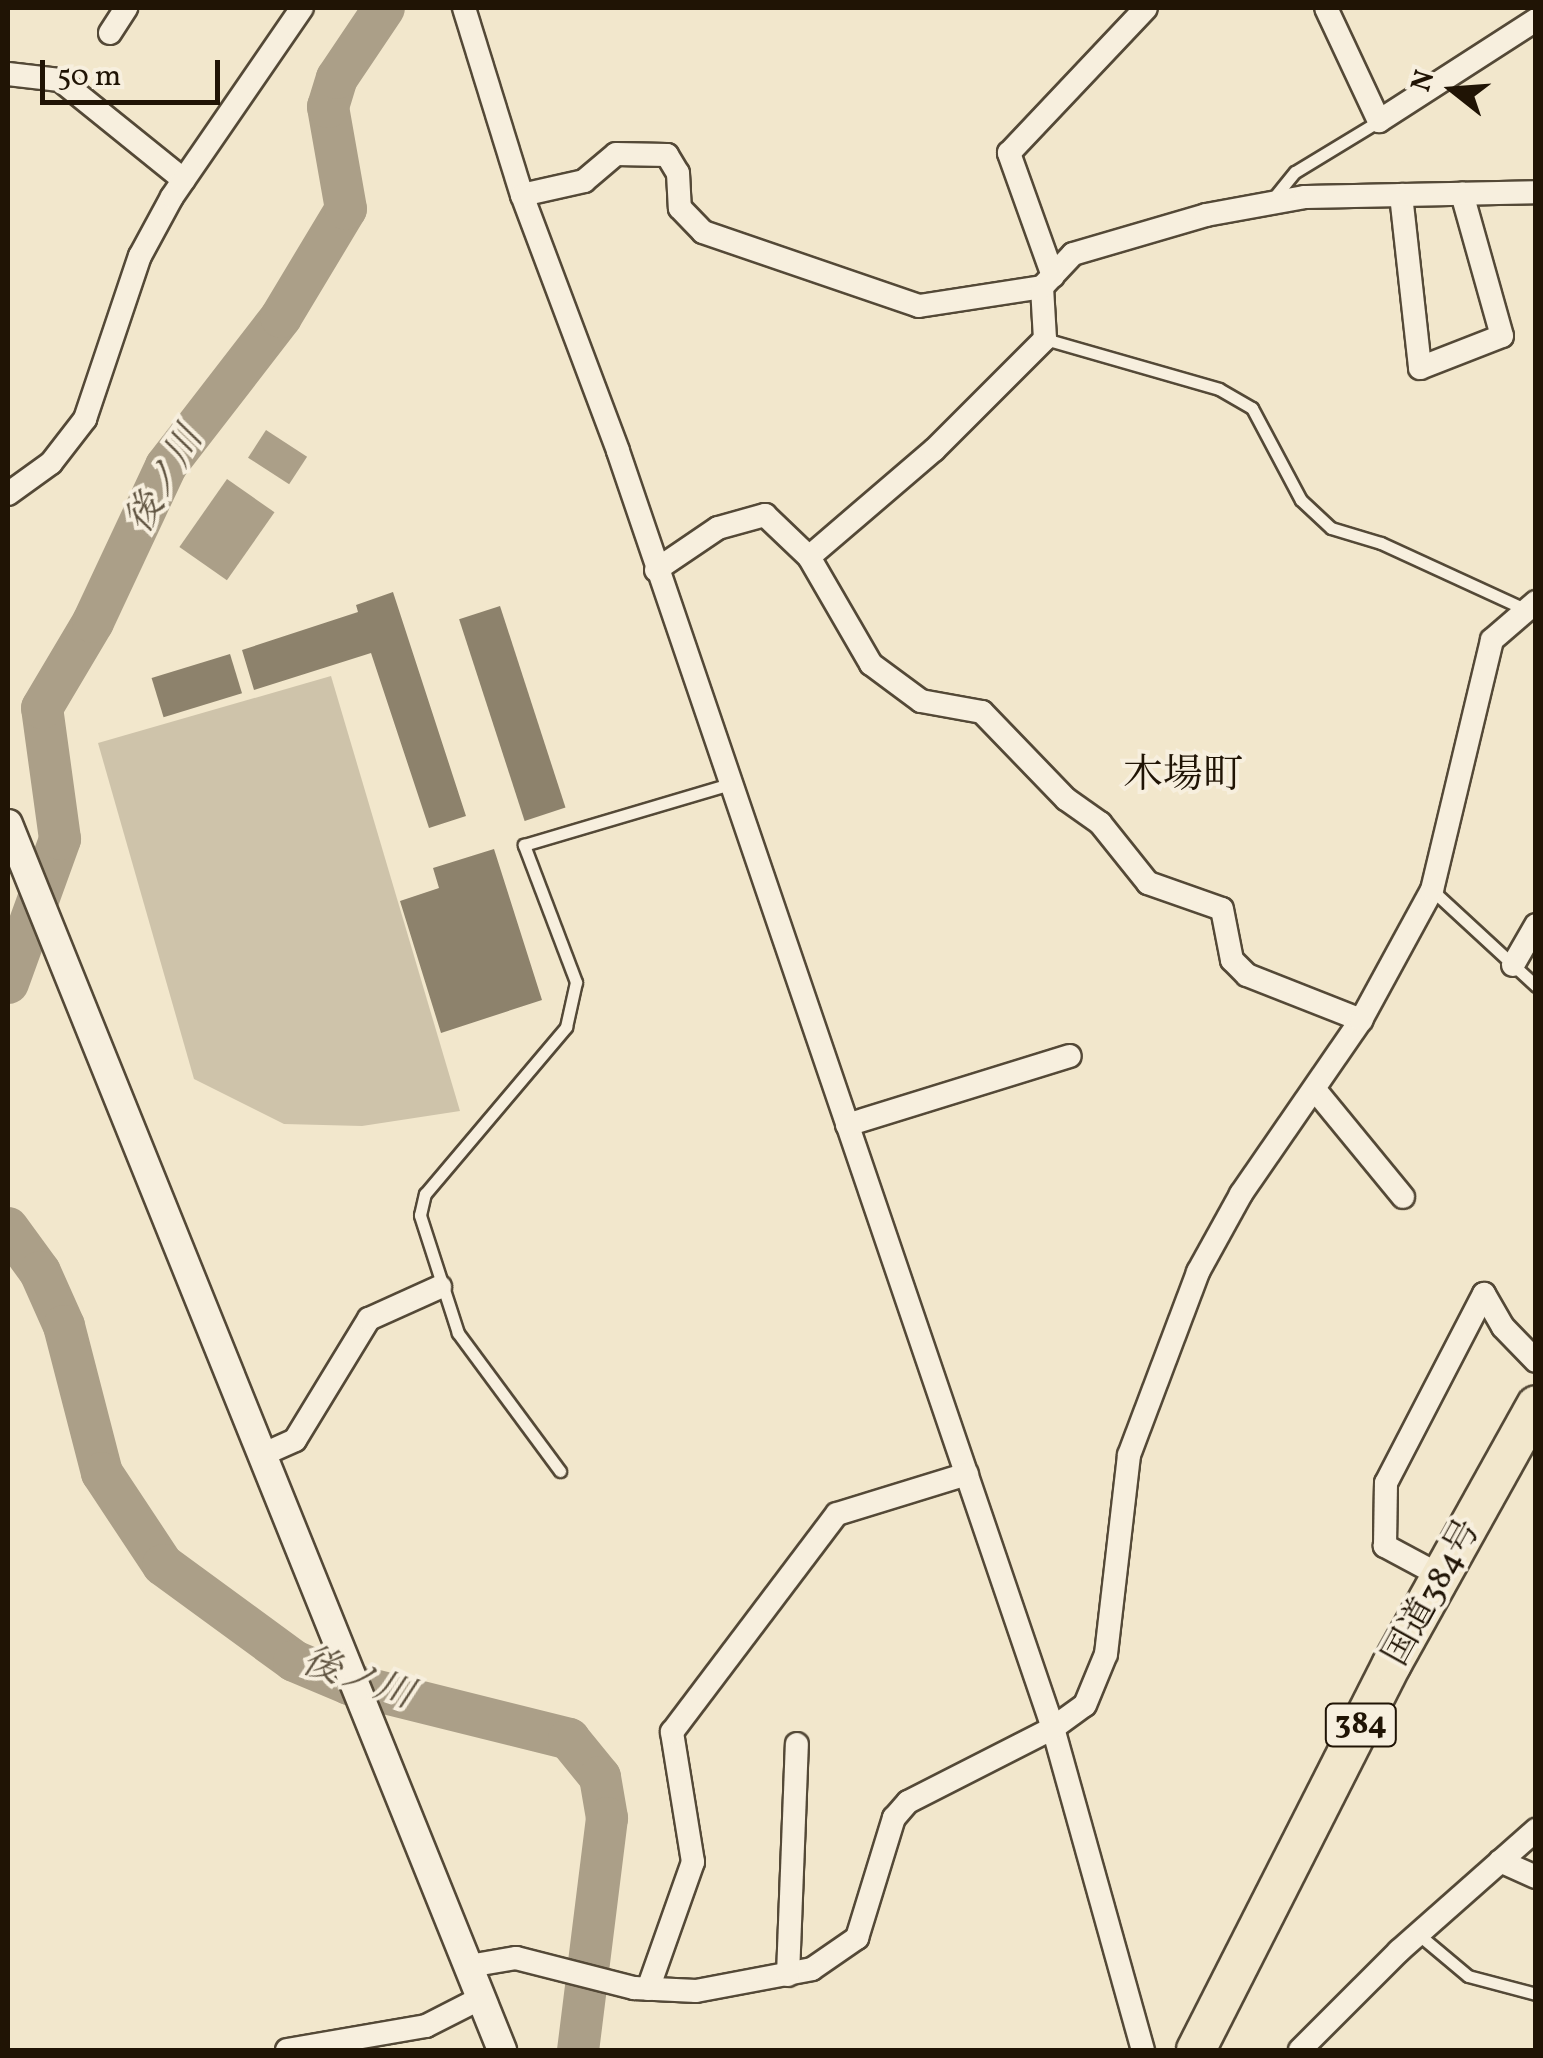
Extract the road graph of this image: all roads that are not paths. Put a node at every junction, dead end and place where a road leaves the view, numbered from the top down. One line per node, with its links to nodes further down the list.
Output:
1 (126, 8): 7 (street)
2 (302, 8): 10 (street)
3 (464, 8): 14 (street)
4 (1146, 8): 16 (street)
5 (1326, 8): 9 (street)
6 (1536, 20): 9 (street)
7 (110, 34)
8 (8, 74): 10 (street)
9 (1379, 121): 15 (lane)
10 (184, 180): 18 (street)
11 (1536, 192): 12 (street)
12 (1462, 194): 13 (street); 13 (street)
13 (1401, 195): 15 (street)
14 (522, 196): 16 (street); 20 (street)
15 (1269, 204): 16 (street)
16 (1048, 282): 17 (street)
17 (1046, 339): 19 (street); 21 (lane)
18 (8, 494)
19 (809, 557): 20 (street); 28 (street)
20 (656, 570): 22 (street)
21 (1531, 606): 24 (street)
22 (730, 784): 31 (street); 33 (lane)
23 (8, 824): 36 (street)
24 (1432, 890): 26 (lane); 28 (street)
25 (1536, 925): 26 (street)
26 (1513, 965): 27 (lane)
27 (1536, 986)
28 (1361, 1020): 30 (street)
29 (1070, 1056): 31 (street)
30 (1316, 1091): 32 (street); 40 (street)
31 (847, 1124): 38 (street)
32 (1404, 1198)
33 (440, 1287): 36 (street); 37 (lane)
34 (1536, 1362): 39 (street)
35 (1536, 1404): 39 (highway, 国道384号 / 384)
36 (264, 1454): 46 (street)
37 (560, 1471)
38 (967, 1474): 40 (street); 48 (street)
39 (1442, 1576): 55 (highway, 国道384号 / 384)
40 (1053, 1728): 47 (street); 54 (street)
41 (796, 1744): 47 (street)
42 (1536, 1830): 43 (street)
43 (1500, 1861): 44 (street); 45 (street)
44 (1536, 1878)
45 (1418, 1934): 49 (lane); 56 (street)
46 (470, 1966): 48 (street); 50 (street)
47 (788, 1975): 48 (street)
48 (648, 1989)
49 (1536, 1994)
50 (481, 1998): 51 (street); 53 (street)
51 (313, 2046): 52 (street)
52 (287, 2050)
53 (502, 2050)
54 (1142, 2050)
55 (1196, 2050)
56 (1300, 2050)

